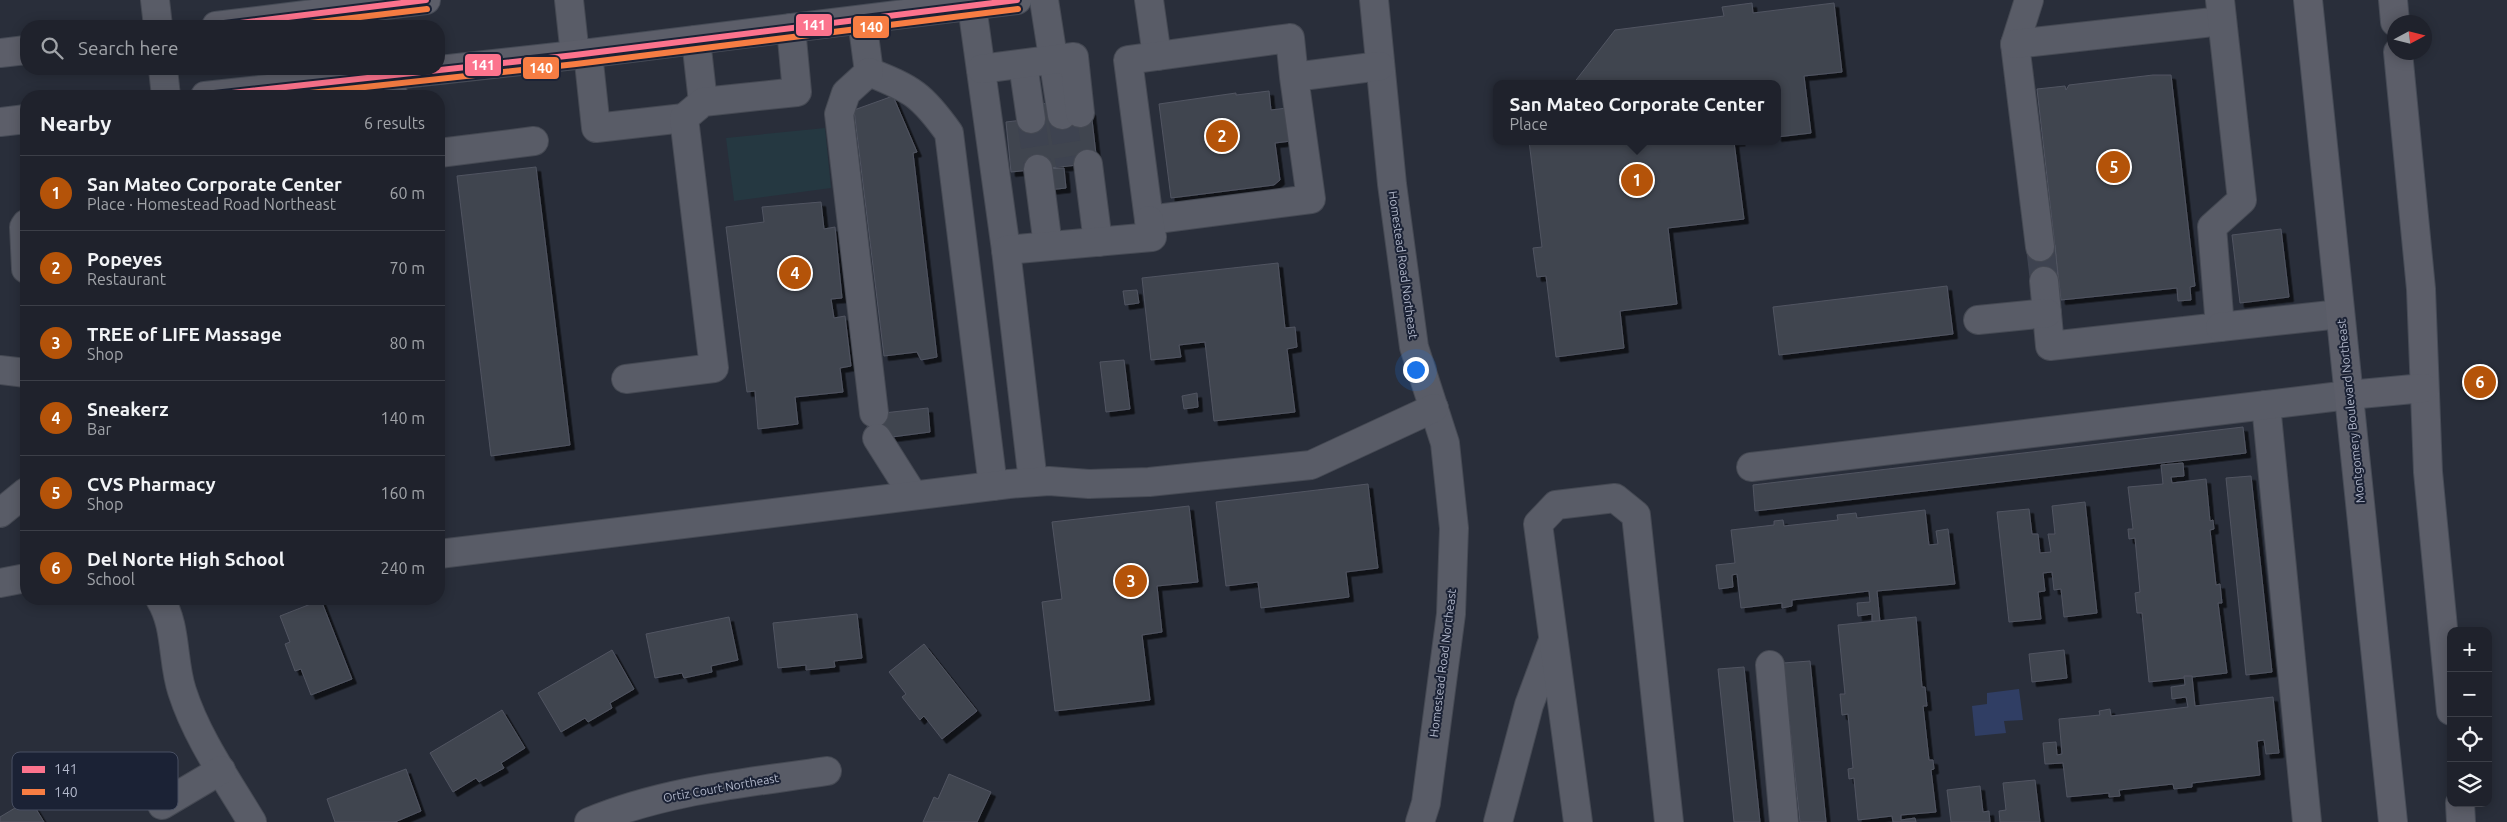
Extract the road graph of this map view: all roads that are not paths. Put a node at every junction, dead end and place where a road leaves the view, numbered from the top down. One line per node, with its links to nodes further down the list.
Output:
1 (155, 0): 16 (street)
2 (426, 0): 11 (main road)
3 (569, 0): 24 (street)
4 (1016, 0): 12 (main road)
5 (1044, 0): 26 (street)
6 (1149, 0): 25 (street)
7 (1374, 0): 29 (street, Homestead Road Northeast)
8 (2029, 0): 21 (street)
9 (2308, 0): 51 (main road, Montgomery Boulevard Northeast)
10 (2393, 0): 15 (main road)
11 (359, 4): 13 (main road)
12 (972, 6): 18 (main road); 28 (street)
13 (301, 8): 17 (main road)
14 (2221, 10): 21 (street); 53 (street)
15 (2394, 15)
16 (157, 20)
17 (244, 20)
18 (862, 20): 19 (main road); 30 (street)
19 (791, 28): 20 (main road); 36 (street)
20 (696, 40): 24 (main road); 36 (street)
21 (2015, 44): 47 (street)
22 (20, 51): 23 (main road)
23 (0, 53)
24 (581, 54): 33 (main road); 36 (street)
25 (1157, 56): 32 (street); 45 (street)
26 (1063, 58): 28 (street); 37 (street)
27 (2399, 60): 57 (main road)
28 (1004, 66): 39 (street); 48 (street)
29 (1380, 66): 32 (street); 60 (street, Homestead Road Northeast)
30 (869, 72): 63 (street); 64 (street)
31 (164, 75): 34 (street)
32 (1294, 77): 45 (street)
33 (392, 86): 35 (main road)
34 (165, 90)
35 (317, 90)
36 (694, 110): 56 (street)
37 (1071, 114)
38 (20, 120): 40 (main road)
39 (1023, 120)
40 (0, 122)
41 (534, 141): 42 (street)
42 (445, 152)
43 (1079, 165): 46 (street)
44 (1030, 170): 48 (street)
45 (1149, 220): 46 (street)
46 (1089, 243): 48 (street)
47 (2040, 247)
48 (1029, 248): 62 (street)
49 (2044, 281): 50 (street)
50 (2047, 313): 52 (street); 53 (street)
51 (2340, 314): 53 (street); 58 (main road, Montgomery Boulevard Northeast)
52 (1978, 320)
53 (2220, 327)
54 (0, 370): 55 (street)
55 (20, 372)
56 (626, 379)
57 (2424, 388): 58 (main road); 73 (main road)
58 (2349, 395): 59 (street); 86 (main road, Montgomery Boulevard Northeast)
59 (2266, 405): 61 (street); 85 (street)
60 (1434, 408): 62 (street); 80 (street, Homestead Road Northeast)
61 (1751, 467)
62 (1033, 482): 63 (street)
63 (993, 486): 64 (street)
64 (913, 495): 67 (street)
65 (20, 497): 66 (street)
66 (0, 513)
67 (445, 553)
68 (20, 579): 69 (street)
69 (0, 584)
70 (164, 605): 74 (street)
71 (1554, 639): 81 (street); 82 (street); 83 (street)
72 (1770, 665): 84 (street)
73 (2447, 672)
74 (221, 770): 76 (street); 78 (street)
75 (827, 770): 79 (street, Ortiz Court Northeast)
76 (178, 796)
77 (2460, 807): 87 (main road)
78 (252, 822)
79 (589, 822)
80 (1420, 822)
81 (1498, 822)
82 (1578, 822)
83 (1669, 822)
84 (1784, 822)
85 (2307, 822)
86 (2394, 822)
87 (2461, 822)

